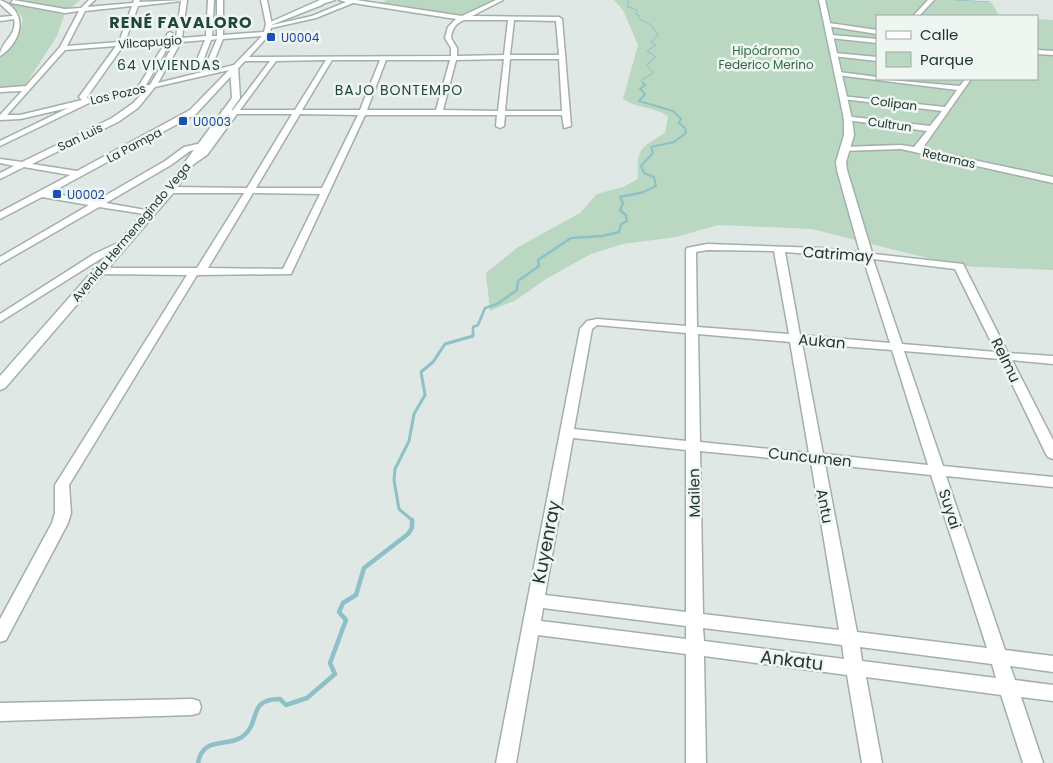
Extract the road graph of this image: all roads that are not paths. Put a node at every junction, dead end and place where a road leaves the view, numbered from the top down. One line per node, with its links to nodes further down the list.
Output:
1 (84, 0): 21 (street)
2 (92, 0): 20 (street)
3 (184, 0): 35 (street)
4 (211, 0): 34 (street)
5 (220, 0): 32 (street)
6 (264, 0): 30 (street)
7 (332, 0): 14 (street)
8 (342, 0): 15 (street)
9 (500, 0): 25 (street)
10 (822, 0): 29 (street)
11 (931, 0): 22 (street)
12 (0, 1): 18 (street)
13 (13, 1): 18 (street); 21 (street)
14 (323, 1): 19 (street)
15 (357, 1): 24 (street, Vilcapugio); 25 (street)
16 (177, 2): 17 (street)
17 (132, 3): 20 (street); 38 (street); 39 (street)
18 (7, 6): 23 (street)
19 (312, 7): 24 (street); 30 (street)
20 (84, 10): 21 (street); 40 (street)
21 (71, 11)
22 (917, 15)
23 (17, 17): 27 (street); 42 (street)
24 (314, 17): 30 (street, Vilcapugio)
25 (460, 18): 26 (street); 46 (street)
26 (510, 18): 47 (street); 48 (street)
27 (0, 19)
28 (172, 25): 36 (street)
29 (829, 25): 31 (street); 33 (street)
30 (268, 28): 32 (street, Vilcapugio); 51 (street, La Pampa)
31 (876, 32)
32 (220, 37): 34 (street, Vilcapugio); 54 (street)
33 (832, 37): 37 (street); 44 (street)
34 (209, 38): 35 (street, Vilcapugio); 54 (street)
35 (179, 40): 36 (street, Vilcapugio); 59 (street, San Luis)
36 (169, 41): 38 (street, Vilcapugio); 63 (street)
37 (876, 41)
38 (121, 44): 39 (street, Vilcapugio); 67 (street)
39 (112, 45): 40 (street, Vilcapugio); 64 (street)
40 (63, 48): 60 (street)
41 (1038, 52): 43 (street)
42 (0, 53)
43 (1053, 53)
44 (835, 55): 52 (street); 55 (street)
45 (384, 57): 46 (street); 50 (street); 71 (street)
46 (454, 57): 47 (street); 73 (street)
47 (507, 57): 48 (street); 74 (street)
48 (562, 57): 75 (street)
49 (275, 58): 50 (street); 51 (street); 72 (street)
50 (332, 58): 70 (street)
51 (246, 59): 53 (street, La Pampa)
52 (876, 59)
53 (234, 67): 54 (street, Los Pozos); 72 (street, Avenida Hermenegindo Vega); 89 (street, La Pampa)
54 (206, 72): 59 (street, Los Pozos)
55 (839, 74): 56 (street); 65 (street)
56 (876, 79)
57 (887, 80): 61 (street)
58 (967, 80): 61 (street)
59 (152, 87): 63 (street, Los Pozos); 88 (street, San Luis)
60 (28, 88): 62 (street); 76 (street)
61 (962, 88): 69 (street)
62 (0, 90)
63 (140, 90): 67 (street, Los Pozos)
64 (77, 91)
65 (843, 96): 69 (street, Colipan); 77 (street)
66 (71, 98): 68 (street)
67 (86, 102): 68 (street, Los Pozos); 82 (street)
68 (65, 106): 76 (street, Los Pozos); 81 (street)
69 (946, 110): 80 (street)
70 (299, 111): 71 (street); 72 (street); 93 (street)
71 (363, 111): 73 (street); 94 (street)
72 (230, 112): 84 (street, Avenida Hermenegindo Vega); 87 (street)
73 (438, 112): 74 (street)
74 (500, 112): 75 (street); 78 (street)
75 (566, 112): 79 (street)
76 (1, 118)
77 (847, 118): 80 (street, Cultrun); 83 (street)
78 (500, 126)
79 (567, 126)
80 (932, 129): 85 (street)
81 (0, 138)
82 (0, 144)
83 (846, 144): 85 (street, Retamas); 102 (street)
84 (202, 145): 87 (street, Avenida Hermenegindo Vega); 96 (street)
85 (915, 150): 91 (street, Retamas)
86 (0, 161): 88 (street)
87 (191, 162): 92 (street, Avenida Hermenegindo Vega)
88 (24, 165): 89 (street); 90 (street, San Luis)
89 (80, 174): 95 (street, La Pampa)
90 (0, 176)
91 (1053, 180)
92 (170, 190): 93 (street); 97 (street, Avenida Hermenegindo Vega)
93 (250, 190): 94 (street); 106 (street)
94 (324, 191): 106 (street)
95 (41, 194): 96 (street); 98 (street, La Pampa)
96 (97, 204): 97 (street); 103 (street)
97 (148, 213): 99 (street, Avenida Hermenegindo Vega)
98 (0, 215)
99 (120, 246): 105 (street, Avenida Hermenegindo Vega); 107 (street)
100 (717, 246): 101 (street, Catrimay); 109 (street, Mailen)
101 (779, 249): 102 (street, Catrimay); 110 (street, Antu)
102 (867, 256): 104 (street, Catrimay); 111 (street, Suyai)
103 (0, 261)
104 (959, 266): 112 (street, Relmu)
105 (99, 270): 106 (street); 114 (street, Avenida Hermenegindo Vega)
106 (197, 271): 124 (street)
107 (0, 319)
108 (591, 324): 109 (street, Aukan); 115 (street, Kuyenray)
109 (692, 329): 110 (street, Aukan); 116 (street, Mailen)
110 (793, 338): 111 (street, Aukan); 118 (street, Antu)
111 (897, 347): 112 (street, Aukan); 119 (street, Suyai)
112 (1004, 356): 113 (street, Aukan); 117 (street, Relmu)
113 (1053, 360)
114 (0, 385)
115 (566, 433): 116 (street, Cuncumen); 121 (street, Kuyenray)
116 (693, 445): 118 (street, Cuncumen); 122 (street, Mailen)
117 (1053, 454)
118 (815, 457): 119 (street, Cuncumen); 125 (street, Antu)
119 (938, 469): 120 (street, Cuncumen); 127 (street, Suyai)
120 (1053, 482)
121 (535, 600): 122 (street, Ankatu); 123 (street, Kuyenray)
122 (696, 620): 125 (street, Ankatu); 126 (street, Mailen)
123 (530, 627): 126 (street, Ankatu); 134 (street, Kuyenray)
124 (0, 635)
125 (851, 639): 127 (street, Ankatu); 129 (street, Antu)
126 (696, 648): 129 (street, Ankatu); 135 (street, Mailen)
127 (998, 657): 128 (street, Ankatu); 130 (street, Suyai)
128 (1053, 664)
129 (856, 668): 130 (street, Ankatu); 136 (street, Antu)
130 (1008, 687): 131 (street, Ankatu); 137 (street, Suyai)
131 (1053, 693)
132 (192, 708): 133 (street)
133 (0, 712)
134 (506, 763)
135 (696, 763)
136 (872, 763)
137 (1033, 763)

